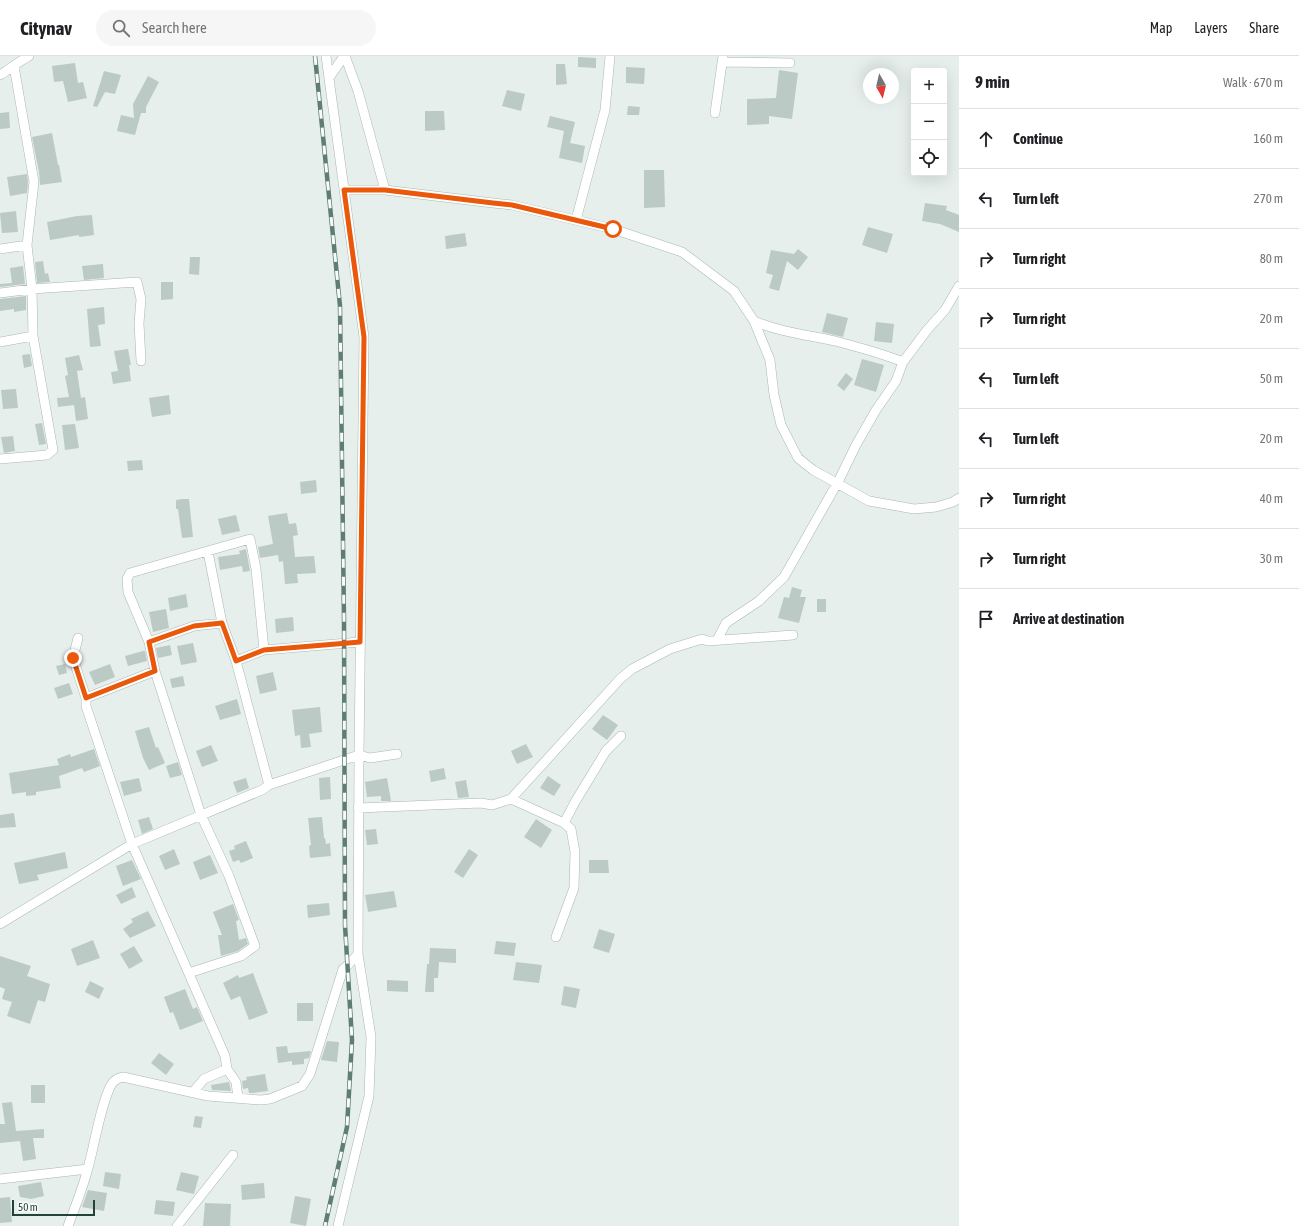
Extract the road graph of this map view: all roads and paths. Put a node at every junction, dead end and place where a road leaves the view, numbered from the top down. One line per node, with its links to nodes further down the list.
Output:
1 (29, 56): 7 (street)
2 (326, 56): 9 (street)
3 (345, 56): 9 (street); 12 (street)
4 (610, 56): 13 (street)
5 (723, 59): 6 (street); 10 (street)
6 (790, 63)
7 (14, 66): 8 (street); 14 (street)
8 (0, 75)
9 (329, 78): 11 (street)
10 (715, 113)
11 (344, 190): 12 (street); 33 (street)
12 (385, 190): 13 (street)
13 (576, 220): 19 (street)
14 (27, 245): 15 (street); 17 (street)
15 (0, 249)
16 (959, 286): 23 (street)
17 (32, 289): 18 (street); 20 (street); 22 (street)
18 (0, 293)
19 (754, 321): 23 (street); 25 (street)
20 (32, 336): 21 (street); 24 (street)
21 (0, 342)
22 (141, 361)
23 (903, 362): 25 (street)
24 (0, 459)
25 (837, 484): 26 (street); 31 (street)
26 (959, 498)
27 (208, 552): 28 (street); 32 (street); 34 (street)
28 (222, 623): 32 (street); 35 (street)
29 (793, 635): 31 (street)
30 (78, 638): 37 (street)
31 (717, 640): 42 (street)
32 (149, 642): 36 (street)
33 (360, 642): 34 (street); 40 (street)
34 (264, 650): 35 (street)
35 (236, 661): 41 (street)
36 (155, 671): 37 (street); 44 (street)
37 (86, 698): 46 (street)
38 (621, 736): 45 (street)
39 (397, 754): 40 (street)
40 (359, 755): 41 (street); 43 (street)
41 (269, 785): 44 (street)
42 (511, 799): 43 (street); 45 (street)
43 (358, 808): 49 (street)
44 (201, 815): 46 (street); 50 (street)
45 (564, 823): 48 (street)
46 (132, 844): 47 (street); 50 (street)
47 (0, 924)
48 (556, 938)
49 (358, 954): 53 (street); 59 (street)
50 (189, 973): 51 (street)
51 (227, 1069): 52 (street); 53 (street)
52 (193, 1092): 53 (street); 55 (street)
53 (238, 1098)
54 (233, 1155): 58 (street)
55 (88, 1169): 56 (street); 57 (street)
56 (0, 1179)
57 (68, 1226)
58 (177, 1226)
59 (338, 1226)

